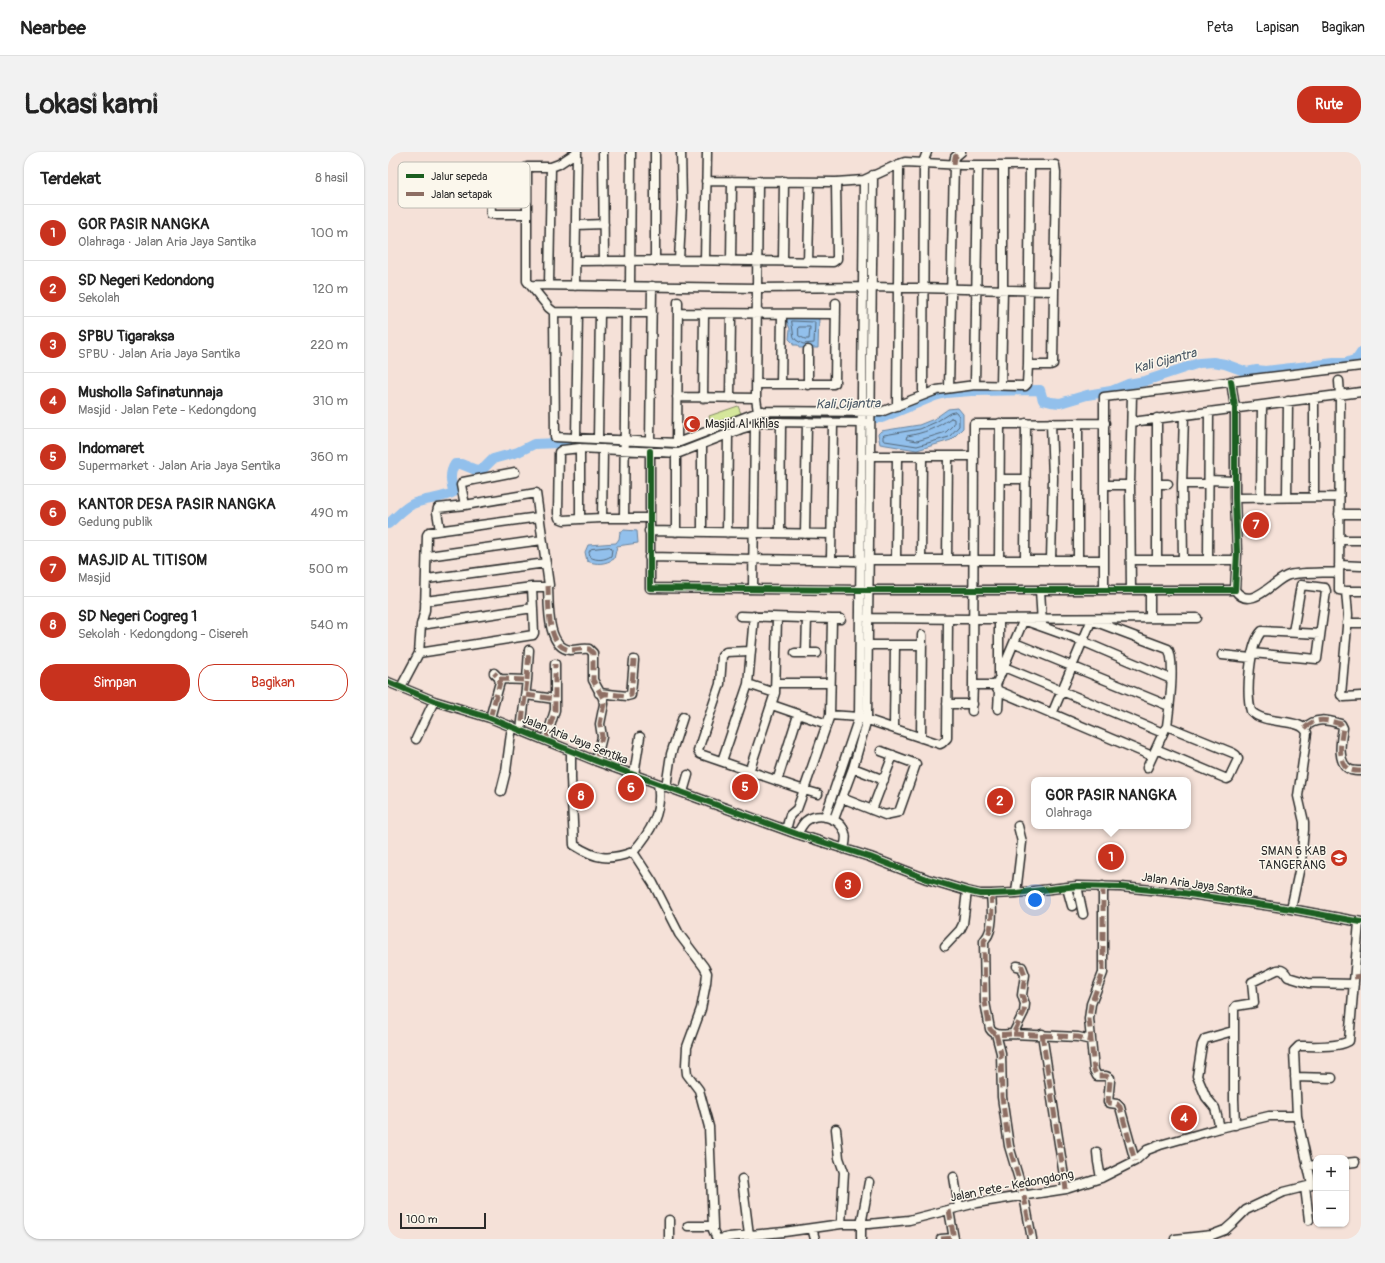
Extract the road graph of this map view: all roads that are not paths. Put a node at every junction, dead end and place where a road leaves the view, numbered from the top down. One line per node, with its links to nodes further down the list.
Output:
1 (577, 152): 16 (street); 29 (street)
2 (603, 152): 28 (street)
3 (631, 152): 34 (street)
4 (655, 152): 35 (street)
5 (682, 152): 30 (street)
6 (707, 152): 19 (street)
7 (927, 152): 9 (street)
8 (961, 152): 11 (street)
9 (924, 163): 10 (street); 11 (street); 48 (street)
10 (900, 164): 17 (street); 46 (street)
11 (954, 164): 12 (street); 49 (street)
12 (978, 165): 13 (street); 50 (street)
13 (1003, 165): 14 (street); 51 (street)
14 (1030, 165): 52 (street); 53 (street)
15 (530, 167): 16 (street)
16 (551, 167): 41 (street)
17 (873, 175): 18 (street); 45 (street)
18 (864, 180): 24 (street); 45 (street)
19 (706, 181): 20 (street); 31 (street)
20 (732, 181): 21 (street); 36 (street)
21 (758, 181): 22 (street); 37 (street)
22 (784, 181): 23 (street); 38 (street)
23 (810, 182): 24 (street); 39 (street)
24 (836, 182): 39 (street)
25 (490, 208): 27 (street)
26 (527, 208): 27 (street)
27 (527, 214): 40 (street)
28 (604, 224): 29 (street); 33 (street)
29 (576, 225): 32 (street)
30 (679, 260): 31 (street); 35 (street)
31 (704, 260): 36 (street)
32 (576, 261): 33 (street); 42 (street)
33 (604, 261): 34 (street)
34 (630, 261): 35 (street); 43 (street)
35 (655, 261)
36 (730, 261): 37 (street)
37 (757, 261): 38 (street); 47 (street)
38 (783, 261): 39 (street)
39 (808, 262)
40 (530, 285): 41 (street); 56 (street)
41 (549, 285): 42 (street)
42 (576, 286): 43 (street)
43 (630, 286): 44 (street)
44 (652, 286): 47 (street); 60 (street)
45 (867, 287): 46 (street); 47 (street); 94 (street)
46 (898, 287): 48 (street); 89 (street)
47 (756, 288): 64 (street)
48 (924, 288): 49 (street); 80 (street)
49 (950, 288): 50 (street); 77 (street)
50 (977, 289): 51 (street); 75 (street)
51 (1003, 289): 52 (street); 76 (street)
52 (1029, 290): 53 (street); 68 (street)
53 (1054, 291): 68 (street)
54 (678, 302): 61 (street)
55 (836, 303): 66 (street)
56 (554, 312): 57 (street); 107 (street)
57 (578, 312): 58 (street); 107 (street)
58 (600, 313): 59 (street); 108 (street)
59 (626, 313): 60 (street); 112 (street)
60 (652, 313): 109 (street)
61 (678, 313): 62 (street); 82 (street)
62 (704, 313): 63 (street); 83 (street)
63 (731, 314): 64 (street); 84 (street)
64 (756, 314): 65 (street); 72 (street)
65 (782, 314): 66 (street); 73 (street)
66 (836, 314): 74 (street)
67 (808, 350): 74 (street)
68 (1028, 365): 76 (street)
69 (1361, 366): 70 (street)
70 (1231, 381): 79 (street); 90 (street)
71 (1339, 381): 81 (street)
72 (756, 384): 73 (street); 85 (street)
73 (781, 384): 74 (street)
74 (808, 385)
75 (975, 385): 76 (street); 77 (street)
76 (1000, 385)
77 (949, 388): 80 (street)
78 (1361, 392): 81 (street)
79 (1132, 394): 98 (street); 104 (street)
80 (923, 395): 89 (street)
81 (1340, 395): 86 (street); 134 (street)
82 (677, 397): 83 (street); 110 (street)
83 (703, 398): 84 (street)
84 (730, 398): 85 (street)
85 (756, 398): 91 (street)
86 (1314, 398): 87 (street); 133 (street)
87 (1288, 402): 88 (street); 132 (street)
88 (1262, 405): 90 (street); 136 (street)
89 (897, 406): 94 (street)
90 (1235, 408): 92 (street); 125 (street)
91 (758, 412): 94 (street); 110 (street)
92 (1209, 412): 93 (street); 126 (street)
93 (1184, 415): 95 (street); 129 (street)
94 (866, 418): 99 (street); 117 (street); 161 (street)
95 (1157, 418): 98 (street); 127 (street)
96 (781, 422): 97 (street); 105 (street); 151 (street)
97 (807, 422): 99 (street); 152 (street)
98 (1132, 422): 131 (street)
99 (832, 423): 153 (street)
100 (1000, 423): 101 (street); 121 (street); 123 (street)
101 (1026, 423): 102 (street); 124 (street)
102 (1051, 423): 103 (street); 168 (street)
103 (1078, 423): 104 (street); 169 (street)
104 (1105, 423): 130 (street)
105 (755, 425): 106 (street); 150 (street)
106 (728, 434): 111 (street); 149 (street)
107 (576, 437): 108 (street)
108 (598, 438): 112 (street)
109 (650, 441): 110 (street); 112 (street)
110 (677, 443)
111 (702, 444): 116 (street); 148 (street)
112 (625, 445): 114 (street); 115 (street); 142 (street)
113 (580, 448): 114 (street); 144 (street); 144 (street)
114 (603, 449): 141 (street)
115 (650, 451): 116 (street); 143 (street)
116 (676, 453): 147 (street)
117 (869, 456): 118 (street); 161 (street)
118 (897, 456): 119 (street); 162 (street)
119 (922, 456): 120 (street); 163 (street)
120 (948, 456): 121 (street); 164 (street)
121 (974, 456): 165 (street)
122 (515, 472): 137 (street)
123 (1000, 479): 124 (street); 166 (street)
124 (1026, 479): 167 (street)
125 (1235, 481): 126 (street); 135 (street)
126 (1206, 482): 129 (street); 174 (street)
127 (1157, 484): 128 (street); 172 (street)
128 (1168, 484)
129 (1182, 484): 173 (street)
130 (1105, 485): 131 (street); 170 (street)
131 (1130, 485): 171 (street)
132 (1287, 497): 133 (street); 136 (street)
133 (1314, 497): 134 (street)
134 (1340, 497): 138 (street)
135 (1235, 498): 136 (street); 175 (street)
136 (1261, 498)
137 (465, 505): 140 (street); 145 (street)
138 (1339, 514): 139 (street); 155 (street)
139 (1361, 514)
140 (539, 517): 145 (street); 154 (street)
141 (602, 518): 142 (street); 144 (street)
142 (624, 518): 143 (street)
143 (649, 518): 146 (street)
144 (580, 519)
145 (440, 530): 157 (street)
146 (649, 531): 147 (street); 158 (street)
147 (676, 532): 148 (street)
148 (702, 532): 149 (street)
149 (727, 533): 150 (street)
150 (754, 533): 151 (street); 159 (street)
151 (780, 534): 152 (street)
152 (805, 534): 153 (street)
153 (831, 534): 160 (street)
154 (542, 540): 157 (street); 176 (street)
155 (1339, 540): 156 (street); 178 (street)
156 (1361, 540)
157 (428, 556): 179 (street)
158 (649, 557): 159 (street); 182 (street)
159 (753, 559): 160 (street); 182 (street)
160 (831, 560): 161 (street)
161 (864, 560): 162 (street); 183 (street)
162 (896, 560): 163 (street)
163 (921, 560): 164 (street)
164 (947, 560): 165 (street)
165 (974, 560): 166 (street); 184 (street)
166 (999, 560): 167 (street)
167 (1025, 560): 168 (street)
168 (1051, 560): 169 (street)
169 (1078, 560): 170 (street)
170 (1104, 560): 186 (street)
171 (1131, 560): 172 (street); 187 (street)
172 (1157, 560): 173 (street)
173 (1183, 560): 174 (street)
174 (1208, 560): 175 (street)
175 (1236, 560): 189 (street)
176 (546, 563): 179 (street); 180 (street)
177 (1361, 566): 178 (street)
178 (1339, 569): 189 (street); 190 (street)
179 (426, 579): 192 (street)
180 (548, 586): 181 (street); 242 (street)
181 (532, 587): 192 (street); 193 (street)
182 (753, 588): 183 (street)
183 (864, 590): 184 (street); 198 (street); 257 (street)
184 (973, 590): 185 (street); 204 (street)
185 (1040, 590): 186 (street); 208 (street)
186 (1104, 590): 187 (street)
187 (1131, 590): 188 (street)
188 (1150, 590): 189 (street); 199 (street)
189 (1235, 590)
190 (1346, 591): 191 (street); 209 (street)
191 (1361, 591)
192 (426, 601): 211 (street)
193 (533, 608): 211 (street); 222 (street)
194 (740, 616): 195 (street)
195 (754, 616): 196 (street); 221 (street)
196 (777, 618): 197 (street); 237 (street)
197 (807, 618): 201 (street); 224 (street)
198 (867, 618): 203 (street); 217 (street)
199 (1150, 618): 200 (street); 206 (street)
200 (1197, 618)
201 (832, 619): 202 (street); 235 (street)
202 (841, 619)
203 (948, 619): 204 (street); 248 (street)
204 (973, 619): 205 (street); 238 (street)
205 (999, 619): 207 (street); 239 (street)
206 (1092, 619): 208 (street); 215 (street); 232 (street)
207 (1024, 620): 208 (street); 216 (street)
208 (1042, 623): 215 (street)
209 (1347, 623): 210 (street); 245 (street)
210 (1361, 624)
211 (421, 625): 222 (street)
212 (1293, 632): 213 (street); 213 (street); 227 (street)
213 (1320, 634): 227 (street)
214 (922, 635): 219 (street)
215 (1082, 641): 230 (street); 232 (street)
216 (1015, 643): 230 (street); 231 (street)
217 (867, 645): 218 (street); 257 (street)
218 (895, 645): 219 (street); 260 (street)
219 (922, 645): 265 (street)
220 (529, 650): 233 (street)
221 (750, 651): 236 (street); 273 (street)
222 (419, 653): 240 (street)
223 (795, 653): 224 (street)
224 (806, 653): 225 (street)
225 (817, 653)
226 (1222, 655): 227 (street)
227 (1251, 655): 261 (street)
228 (634, 660): 242 (street)
229 (556, 664): 246 (street)
230 (1072, 666): 241 (street); 250 (street)
231 (1004, 667): 239 (street); 241 (street)
232 (1171, 679): 250 (street)
233 (527, 680): 244 (street); 256 (street)
234 (388, 682): 240 (street, Jalan Aria Jaya Sentika)
235 (830, 683): 237 (street); 254 (street)
236 (748, 684): 243 (street); 273 (street)
237 (776, 684): 243 (street)
238 (973, 685): 239 (street); 248 (street)
239 (998, 685): 251 (street); 252 (street)
240 (401, 687): 247 (street, Jalan Aria Jaya Sentika)
241 (1062, 690): 252 (street); 262 (street)
242 (599, 692): 272 (street)
243 (775, 693): 249 (street)
244 (526, 695): 246 (street); 263 (street)
245 (1361, 696)
246 (555, 699): 267 (street)
247 (434, 701): 256 (street, Jalan Aria Jaya Sentika); 266 (street)
248 (947, 704): 265 (street)
249 (772, 705): 253 (street); 277 (street)
250 (1169, 706): 262 (street)
251 (998, 709)
252 (1052, 714): 270 (street)
253 (798, 715): 258 (street); 281 (street)
254 (830, 715): 257 (street); 258 (street)
255 (682, 717): 282 (street)
256 (490, 718): 259 (street, Jalan Aria Jaya Sentika)
257 (863, 718): 260 (street); 274 (street); 289 (street)
258 (827, 724): 283 (street)
259 (512, 726): 263 (street, Jalan Aria Jaya Sentika); 284 (street)
260 (894, 728): 265 (street)
261 (1305, 728): 276 (street); 303 (street)
262 (1165, 729): 270 (street); 270 (street)
263 (521, 730): 267 (street, Jalan Aria Jaya Sentika)
264 (640, 737): 278 (street)
265 (921, 738)
266 (416, 739)
267 (546, 740): 268 (street, Jalan Aria Jaya Sentika)
268 (571, 751): 272 (street, Jalan Aria Jaya Sentika); 295 (street)
269 (881, 751): 271 (street)
270 (1154, 752): 275 (street)
271 (893, 755): 280 (street); 288 (street)
272 (596, 761): 278 (street, Jalan Aria Jaya Sentika)
273 (722, 761): 277 (street)
274 (853, 768): 280 (street); 287 (street)
275 (1147, 768)
276 (1361, 771)
277 (749, 772): 281 (street)
278 (634, 775): 282 (street, Jalan Aria Jaya Sentika)
279 (688, 775): 285 (street)
280 (884, 780): 288 (street)
281 (777, 781): 283 (street)
282 (662, 785): 285 (street, Jalan Aria Jaya Sentika); 295 (street)
283 (804, 790): 286 (street); 292 (street)
284 (501, 791)
285 (682, 792): 292 (street, Jalan Aria Jaya Sentika)
286 (818, 794)
287 (842, 798): 288 (street); 290 (street)
288 (872, 810)
289 (825, 817): 290 (street); 293 (street)
290 (834, 819): 294 (street)
291 (1018, 826): 300 (street)
292 (786, 830): 293 (street, Jalan Aria Jaya Sentika)
293 (797, 834): 294 (street, Jalan Aria Jaya Sentika)
294 (844, 849): 299 (street, Jalan Aria Jaya Santika)
295 (633, 852): 341 (street)
296 (1077, 886): 297 (street, Jalan Aria Jaya Santika); 298 (street, Jalan Aria Jaya Santika); 304 (street)
297 (1103, 886): 303 (street, Jalan Aria Jaya Santika); 314 (street)
298 (1067, 888): 300 (street, Jalan Aria Jaya Santika); 302 (street)
299 (967, 891): 301 (street, Jalan Aria Jaya Santika); 306 (street)
300 (1016, 893): 301 (street, Jalan Aria Jaya Santika)
301 (991, 894): 311 (street)
302 (1072, 906)
303 (1291, 909): 305 (street, Jalan Aria Jaya Santika)
304 (1083, 914)
305 (1360, 922): 307 (street)
306 (945, 946)
307 (1358, 964): 309 (street)
308 (1017, 966): 312 (street)
309 (1356, 979): 310 (street); 315 (street)
310 (1233, 1031): 318 (street); 319 (street)
311 (996, 1034): 312 (street); 333 (street)
312 (1012, 1034): 313 (street)
313 (1042, 1034): 314 (street); 332 (street)
314 (1091, 1040): 322 (street)
315 (1295, 1077): 316 (street); 317 (street)
316 (1332, 1078)
317 (1297, 1116): 318 (street, Jalan Pete - Kedongdong); 326 (street)
318 (1235, 1125): 319 (street, Jalan Pete - Kedongdong)
319 (1220, 1128): 322 (street, Jalan Pete - Kedongdong)
320 (836, 1129): 338 (street)
321 (1097, 1152): 328 (street)
322 (1135, 1161): 328 (street, Jalan Pete - Kedongdong)
323 (1355, 1162): 324 (street)
324 (1349, 1163)
325 (1313, 1165): 326 (street)
326 (1307, 1166): 331 (street)
327 (954, 1177): 334 (street)
328 (1101, 1178): 332 (street, Jalan Pete - Kedongdong)
329 (742, 1179): 343 (street)
330 (869, 1182): 339 (street)
331 (1305, 1187): 337 (street); 353 (street)
332 (1066, 1188): 333 (street, Jalan Pete - Kedongdong)
333 (1024, 1196): 334 (street, Jalan Pete - Kedongdong); 352 (street)
334 (959, 1207): 335 (street, Jalan Pete - Kedongdong)
335 (949, 1210): 339 (street, Jalan Pete - Kedongdong); 345 (street)
336 (669, 1220): 346 (street)
337 (1310, 1220)
338 (841, 1224): 339 (street, Jalan Pete - Kedongdong); 342 (street, Jalan Pete - Kedongdong)
339 (861, 1225): 350 (street)
340 (688, 1226): 341 (street)
341 (713, 1226): 347 (street)
342 (812, 1228): 344 (street, Jalan Pete - Kedongdong); 349 (street)
343 (749, 1236): 344 (street, Jalan Pete - Kedongdong); 348 (street, Jalan Pete - Kedongdong)
344 (784, 1236)
345 (954, 1238): 351 (street)
346 (669, 1239)
347 (717, 1239)
348 (720, 1239)
349 (815, 1239)
350 (861, 1239)
351 (941, 1239)
352 (1032, 1239)
353 (1175, 1239)

